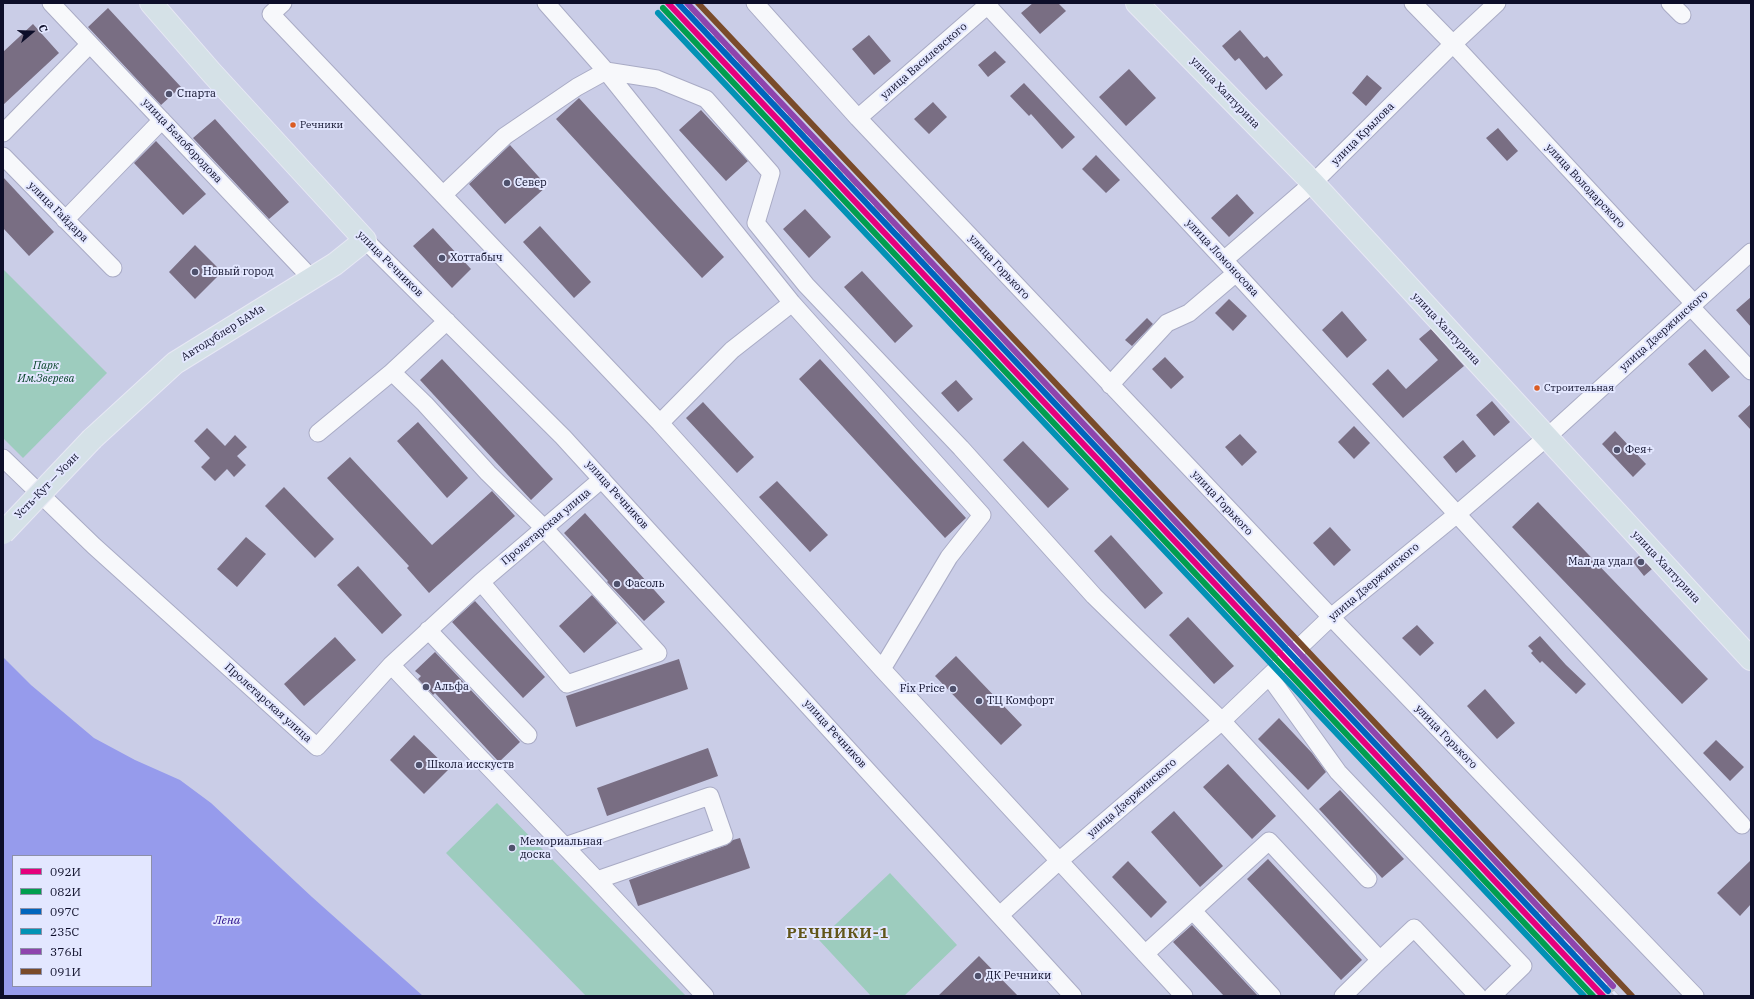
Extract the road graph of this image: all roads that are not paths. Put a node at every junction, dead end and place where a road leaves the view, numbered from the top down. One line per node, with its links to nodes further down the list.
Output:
1 (51, 3): 12 (street, улица Белобородова)
2 (151, 3): 22 (main road, улица Речников)
3 (283, 3): 20 (street)
4 (546, 3): 14 (street)
5 (755, 3): 15 (street, улица Горького)
6 (1137, 3): 19 (main road, улица Халтурина)
7 (1413, 3): 13 (street, улица Володарского)
8 (1497, 3): 13 (street, улица Крылова)
9 (1670, 3): 11 (street)
10 (987, 4): 15 (street, улица Василевского); 24 (street, улица Ломоносова)
11 (1682, 15)
12 (90, 44): 16 (street, улица Белобородова); 17 (street)
13 (1453, 44): 19 (street, улица Крылова); 29 (street, улица Володарского)
14 (606, 71): 20 (street); 28 (street); 50 (street)
15 (858, 118): 33 (street, улица Горького)
16 (162, 120): 21 (street); 27 (street, улица Белобородова)
17 (3, 133)
18 (3, 156): 21 (street, улица Гайдара)
19 (1313, 183): 24 (street, улица Крылова); 36 (main road, улица Халтурина)
20 (443, 196): 34 (street)
21 (65, 220): 25 (street, улица Гайдара)
22 (365, 240): 27 (main road, Автодублер БАМа); 30 (street, улица Речников)
23 (1751, 252): 29 (street, улица Дзержинского)
24 (1224, 260): 26 (street, улица Ломоносова)
25 (113, 268)
26 (1236, 273): 33 (street); 40 (street, улица Ломоносова)
27 (312, 279): 37 (main road, Автодублер БАМа)
28 (792, 303): 34 (street); 48 (street)
29 (1691, 307): 31 (street, улица Володарского); 36 (street, улица Дзержинского)
30 (447, 321): 32 (street); 39 (street, улица Речников)
31 (1751, 371)
32 (392, 372): 35 (street); 41 (street)
33 (1110, 385): 44 (street, улица Горького)
34 (660, 423): 48 (street)
35 (318, 432)
36 (1546, 438): 40 (street, улица Дзержинского); 46 (main road, улица Халтурина)
37 (92, 440): 42 (main road, Усть-Кут — Уоян, bridge)
38 (3, 458): 47 (street, Пролетарская улица)
39 (602, 479): 41 (street, Пролетарская улица); 58 (street, улица Речников)
40 (1456, 515): 44 (street, улица Дзержинского); 52 (street, улица Ломоносова)
41 (544, 528): 43 (street, Пролетарская улица); 43 (street)
42 (3, 533)
43 (481, 582): 45 (street, Пролетарская улица)
44 (1331, 617): 49 (street, улица Дзержинского); 68 (street, улица Горького)
45 (428, 630): 47 (street, Пролетарская улица); 51 (street)
46 (1751, 659)
47 (391, 665): 53 (street)
48 (882, 669): 54 (street)
49 (1269, 676): 50 (street, улица Дзержинского); 67 (street)
50 (1222, 721): 54 (street, улица Дзержинского); 55 (street)
51 (528, 735)
52 (1742, 826)
53 (565, 846): 56 (street); 56 (street)
54 (1059, 861): 58 (street, улица Дзержинского); 59 (street)
55 (1368, 879)
56 (597, 880): 61 (street)
57 (1193, 911): 59 (street); 60 (street); 64 (street)
58 (1000, 915): 62 (street, улица Речников)
59 (1145, 954): 63 (street)
60 (1380, 960): 65 (street); 66 (street)
61 (705, 996)
62 (1073, 996)
63 (1184, 996)
64 (1272, 996)
65 (1343, 996)
66 (1478, 996)
67 (1492, 996)
68 (1696, 996)

